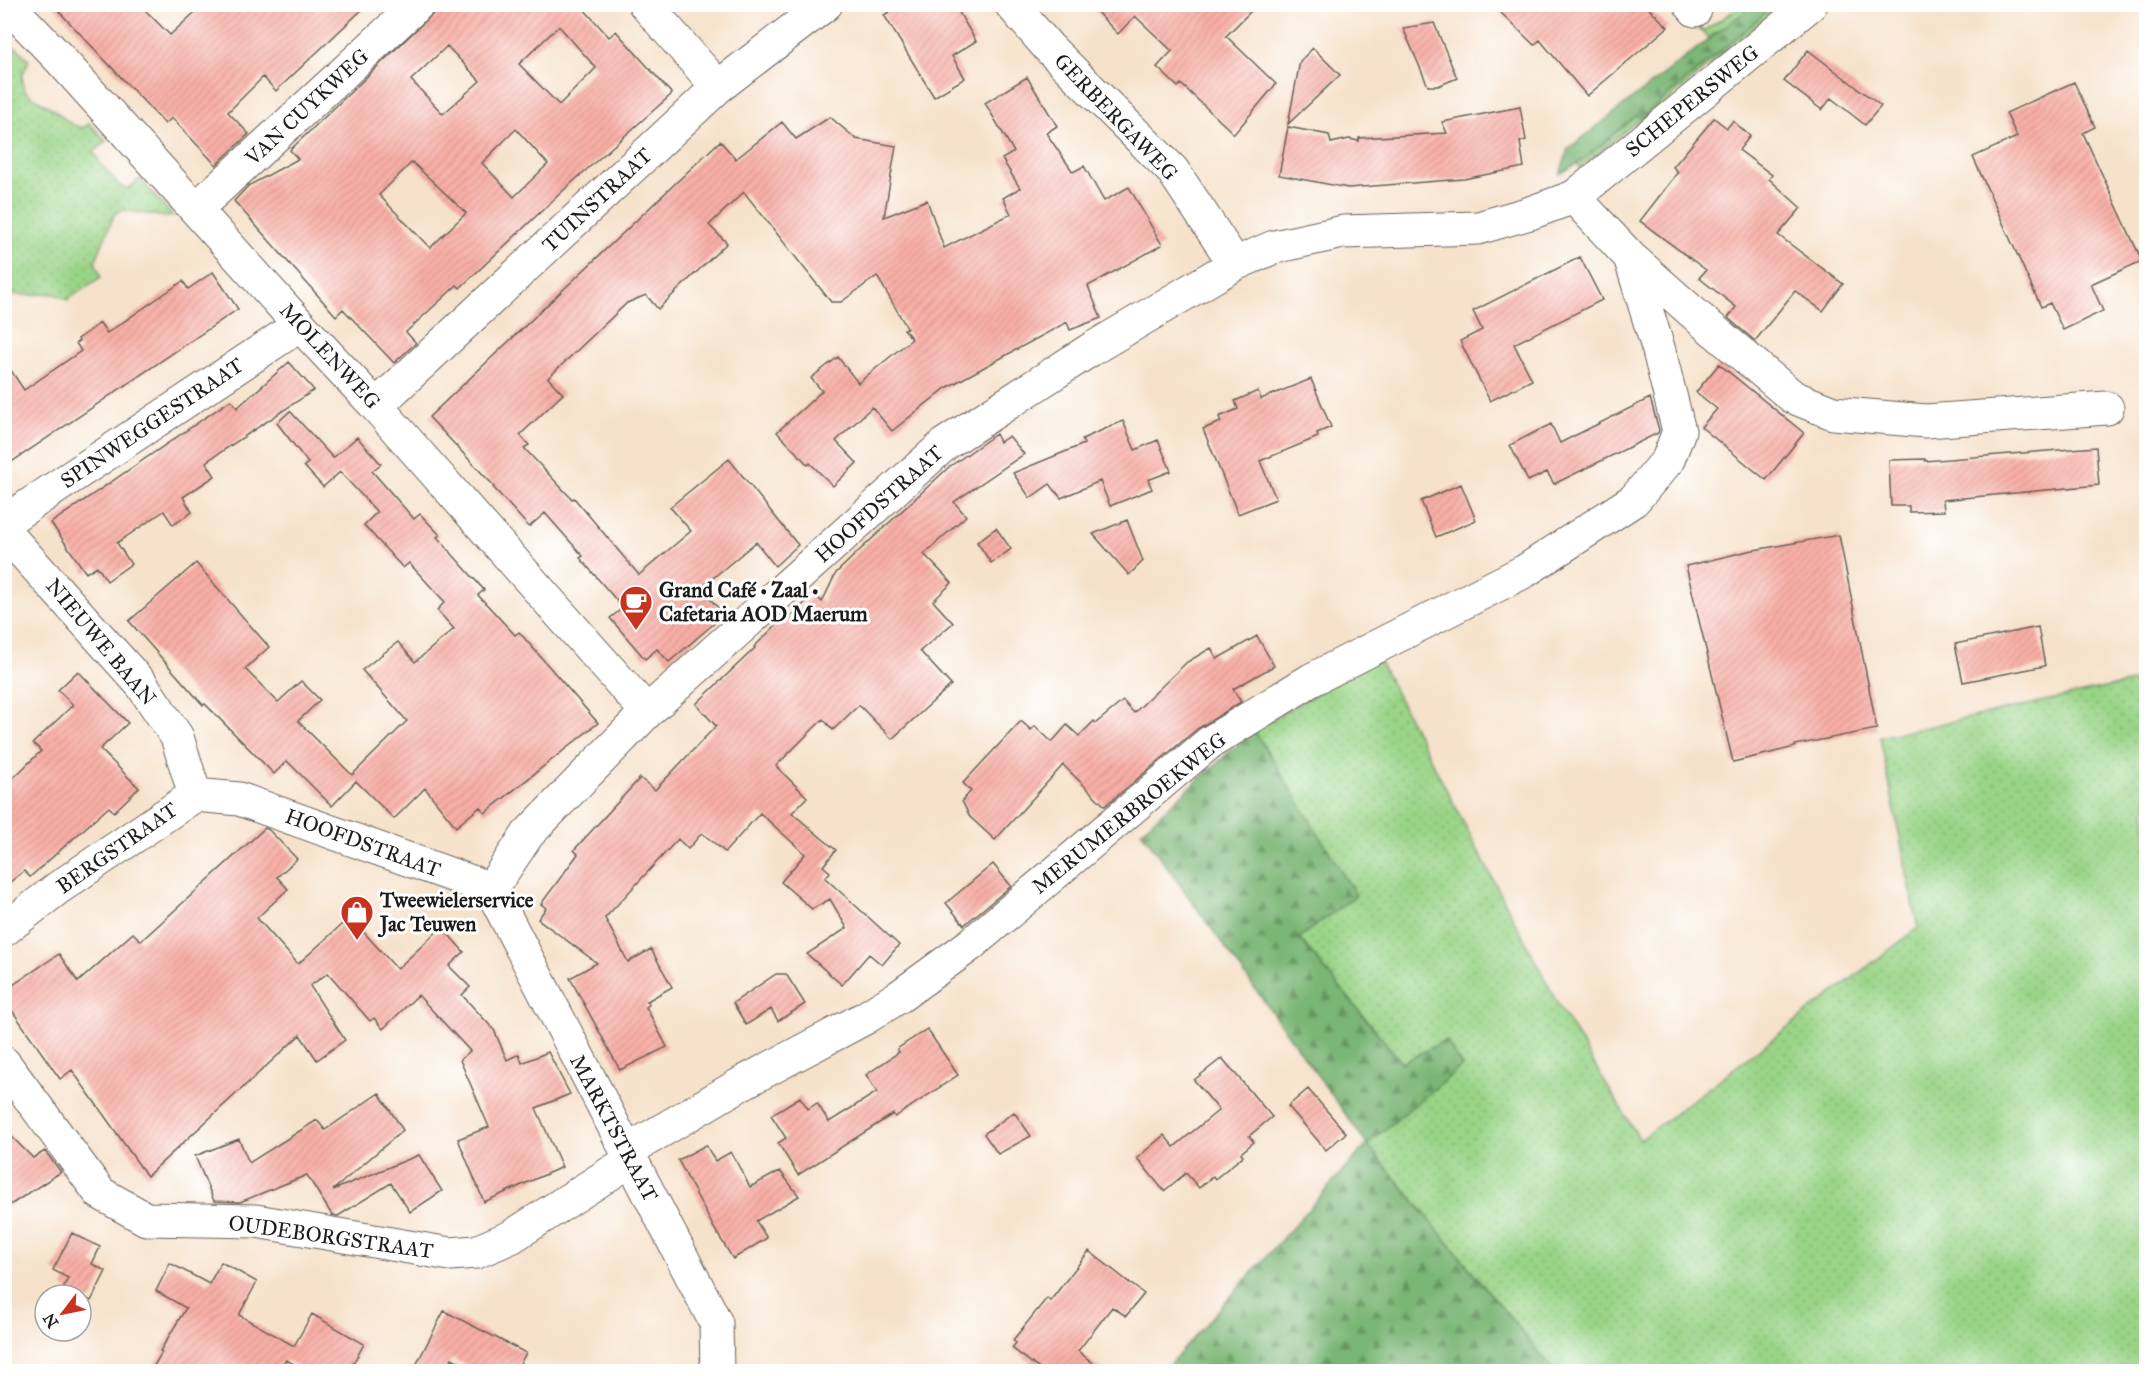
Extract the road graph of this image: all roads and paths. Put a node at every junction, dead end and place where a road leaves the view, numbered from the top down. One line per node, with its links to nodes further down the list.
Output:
1 (418, 4): 9 (street, VAN CUYKWEG)
2 (645, 4): 7 (street)
3 (826, 4): 7 (street, TUINSTRAAT)
4 (1011, 4): 11 (street, GERBERGAWEG)
5 (1811, 4): 8 (street, SCHEPERSWEG)
6 (7, 5): 9 (street, MOLENWEG)
7 (718, 87): 13 (street, TUINSTRAAT)
8 (1574, 197): 10 (street, MERUMERBROEKWEG); 11 (street, HOOFDSTRAAT)
9 (196, 209): 12 (street, MOLENWEG)
10 (1630, 257): 14 (street, MERUMERBROEKWEG); 23 (street, MERUMERBROEKWEG)
11 (1235, 264): 17 (street, HOOFDSTRAAT)
12 (300, 325): 13 (street, MOLENWEG); 15 (street, SPINWEGGESTRAAT)
13 (376, 406): 17 (street, MOLENWEG)
14 (2107, 408)
15 (4, 522)
16 (4, 531): 18 (street, NIEUWE BAAN)
17 (647, 712): 20 (street, HOOFDSTRAAT)
18 (195, 795): 19 (street, BERGSTRAAT); 21 (street, BERGSTRAAT)
19 (239, 799): 20 (street, HOOFDSTRAAT)
20 (491, 889): 23 (street, MARKTSTRAAT)
21 (4, 930)
22 (4, 1063): 23 (street, OUDEBORGSTRAAT)
23 (629, 1155): 24 (street, MARKTSTRAAT)
24 (717, 1371)

